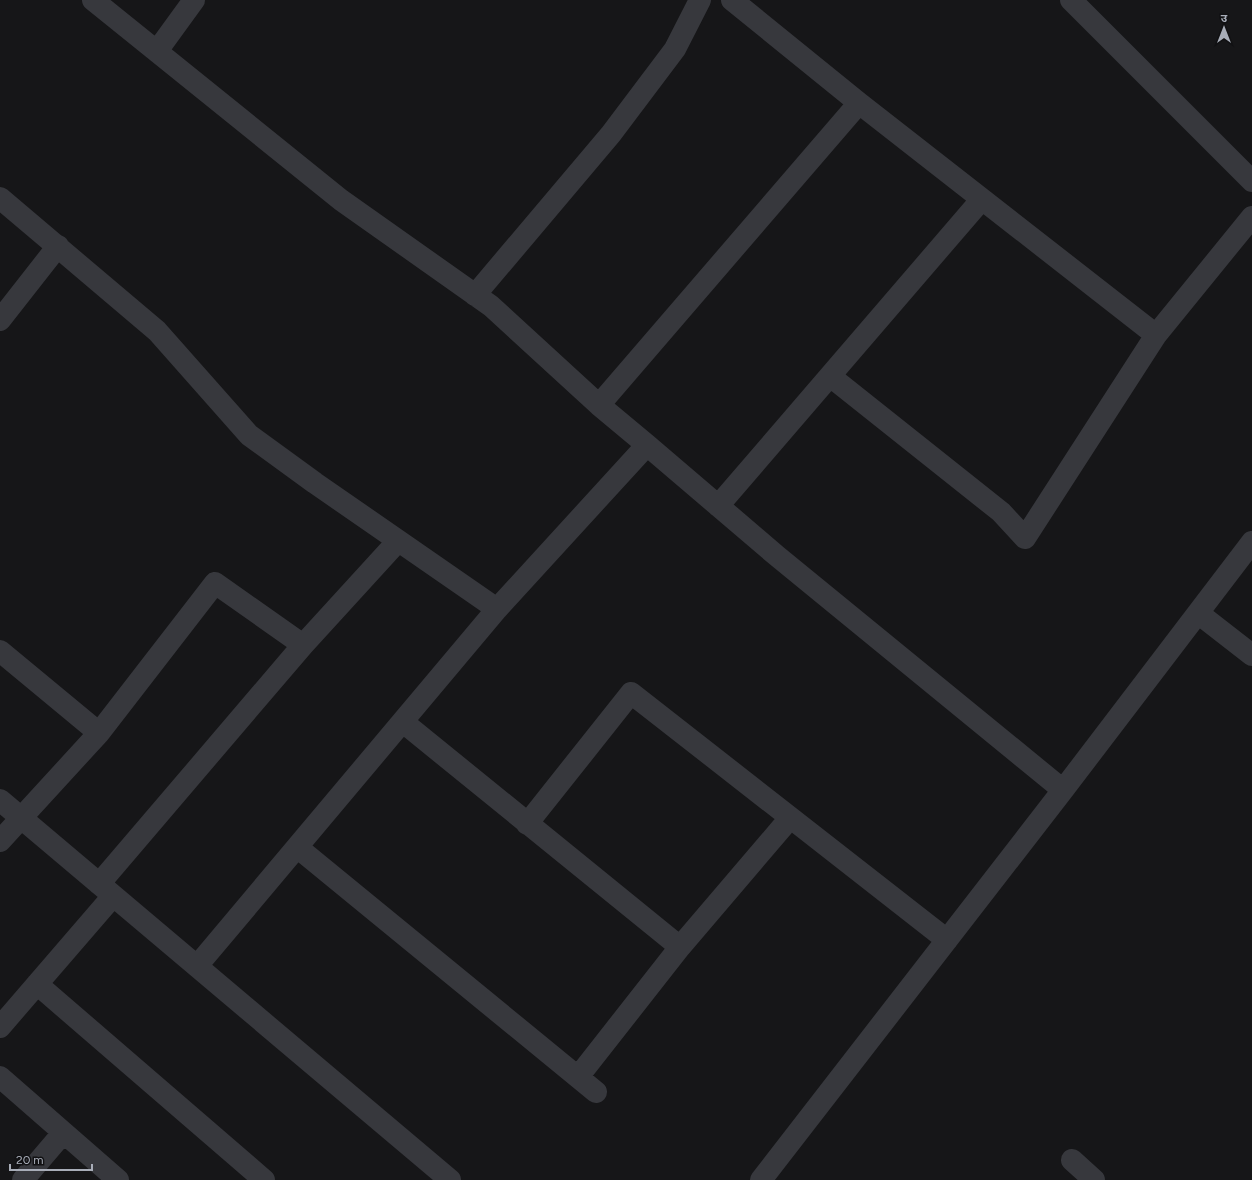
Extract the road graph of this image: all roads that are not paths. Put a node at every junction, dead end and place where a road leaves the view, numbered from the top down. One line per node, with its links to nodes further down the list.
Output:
1 (93, 0): 6 (street)
2 (194, 0): 6 (street)
3 (700, 0): 13 (street)
4 (732, 0): 7 (street)
5 (1071, 0): 8 (street)
6 (157, 51): 13 (street)
7 (859, 103): 10 (street); 17 (street)
8 (1252, 181)
9 (0, 198): 12 (street)
10 (982, 199): 15 (street); 16 (street)
11 (1252, 217): 15 (street)
12 (58, 246): 14 (street); 20 (street)
13 (475, 295): 17 (street)
14 (0, 320)
15 (1156, 335): 16 (street)
16 (830, 376): 19 (street)
17 (599, 405): 18 (street)
18 (647, 445): 19 (street); 22 (street)
19 (718, 506): 29 (street)
20 (398, 541): 22 (street); 24 (street)
21 (1252, 542): 23 (street)
22 (497, 609): 27 (street)
23 (1198, 613): 26 (street); 29 (street)
24 (304, 645): 28 (street); 36 (street)
25 (0, 651): 28 (street)
26 (1252, 655)
27 (403, 722): 33 (street); 35 (street)
28 (99, 733): 31 (street)
29 (1063, 790): 37 (street)
30 (0, 800): 31 (street)
31 (22, 818): 34 (street); 36 (street)
32 (790, 818): 33 (street); 37 (street); 38 (street)
33 (527, 824): 38 (street)
34 (0, 841)
35 (298, 847): 39 (street); 43 (street)
36 (106, 890): 39 (street); 40 (street)
37 (947, 940): 47 (street)
38 (680, 947): 43 (street)
39 (197, 966): 48 (street)
40 (37, 984): 41 (street); 51 (street)
41 (0, 1027)
42 (0, 1077): 45 (street)
43 (578, 1077): 44 (street)
44 (596, 1092)
45 (64, 1132): 49 (street); 50 (street)
46 (1072, 1160): 52 (street)
47 (769, 1177)
48 (443, 1178)
49 (24, 1180)
50 (118, 1180)
51 (264, 1180)
52 (1094, 1180)

